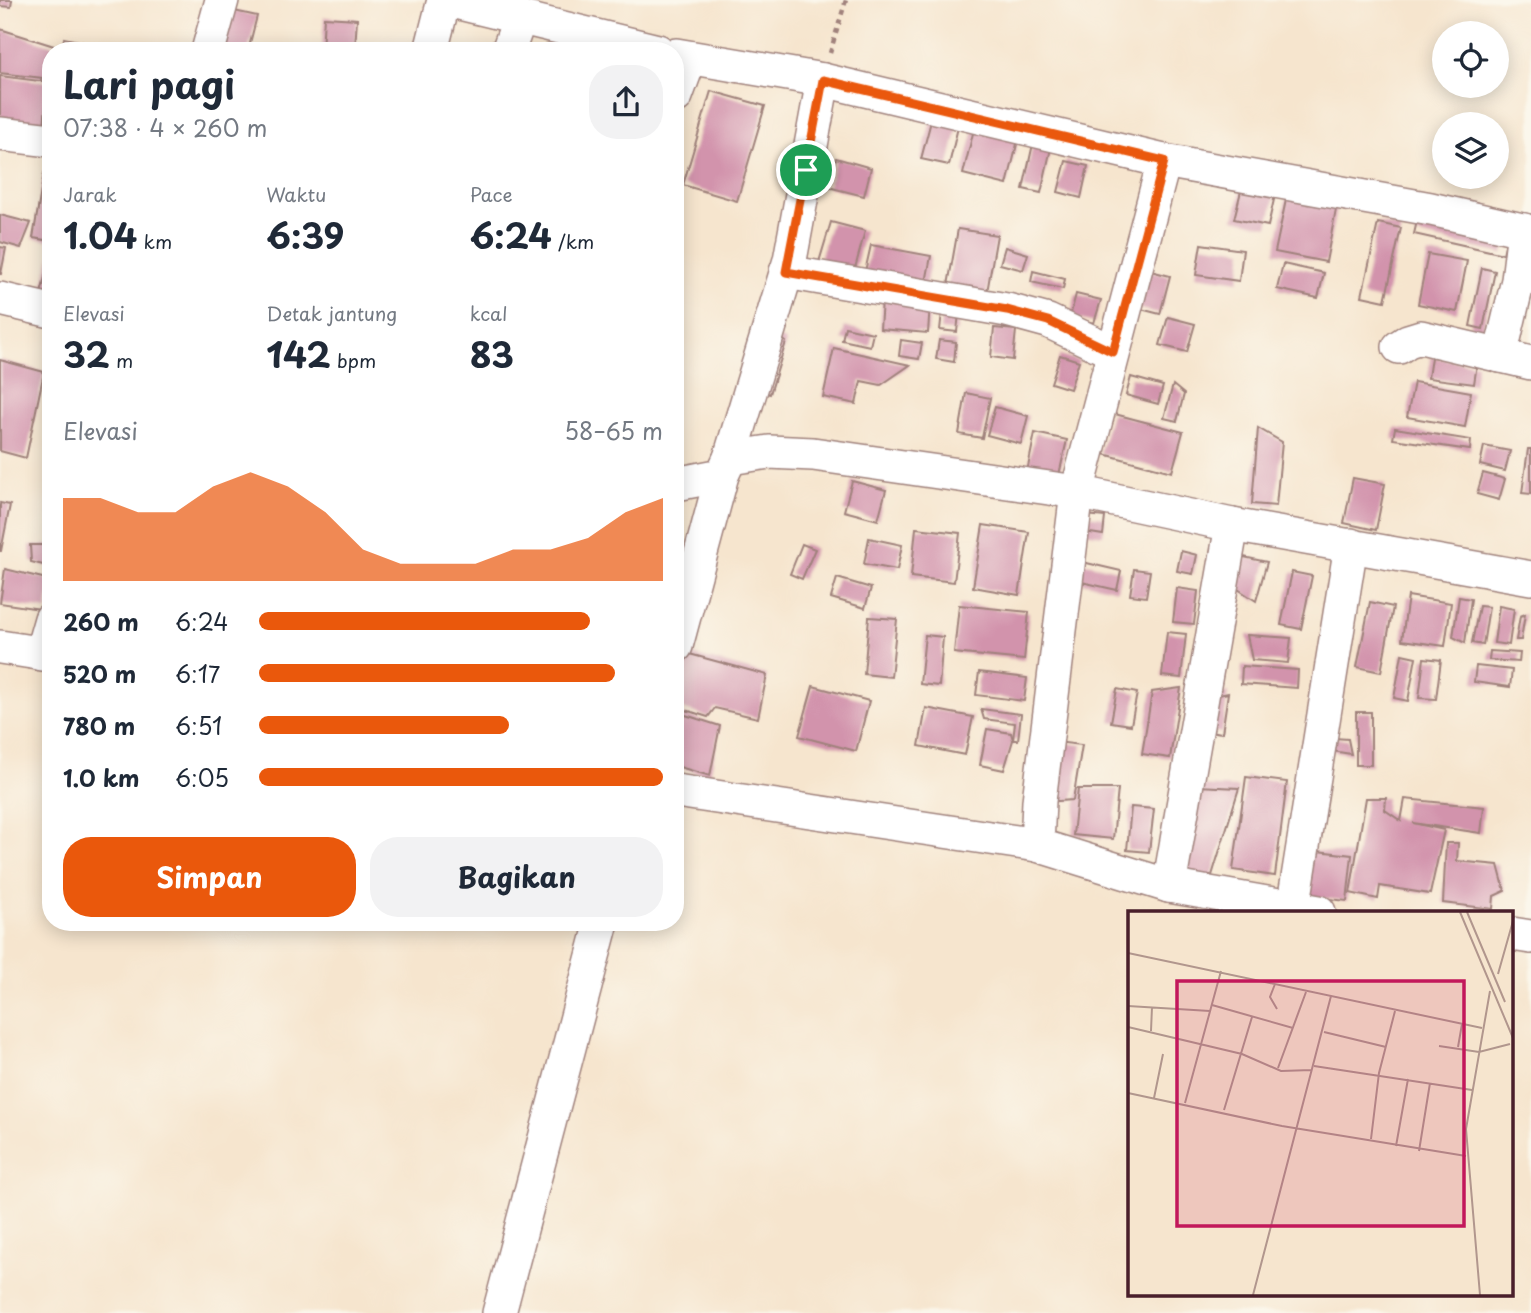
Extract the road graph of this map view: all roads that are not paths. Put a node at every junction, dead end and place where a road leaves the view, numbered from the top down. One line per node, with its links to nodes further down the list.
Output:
1 (222, 0): 4 (street)
2 (445, 0): 3 (street); 5 (street)
3 (520, 18): 6 (street); 7 (street)
4 (210, 42)
5 (433, 42)
6 (511, 42)
7 (620, 42)
8 (684, 57): 9 (street)
9 (823, 80): 12 (street); 14 (street)
10 (0, 134): 11 (street)
11 (42, 139)
12 (1164, 161): 13 (street); 18 (street)
13 (1528, 231): 19 (street)
14 (786, 272): 18 (street); 20 (street)
15 (0, 299): 16 (street)
16 (42, 308)
17 (1399, 346): 19 (street)
18 (1113, 352): 22 (street)
19 (1515, 360)
20 (726, 467): 21 (street); 22 (street); 26 (street)
21 (684, 481)
22 (1077, 492): 23 (street); 30 (street)
23 (1231, 526): 24 (street); 31 (street)
24 (1351, 545): 25 (street); 32 (street)
25 (1531, 578)
26 (684, 617)
27 (0, 647): 28 (street)
28 (42, 654)
29 (684, 793): 30 (street)
30 (1037, 845): 31 (street)
31 (1169, 886): 32 (street)
32 (1306, 911)
33 (600, 931): 34 (street)
34 (499, 1313)

